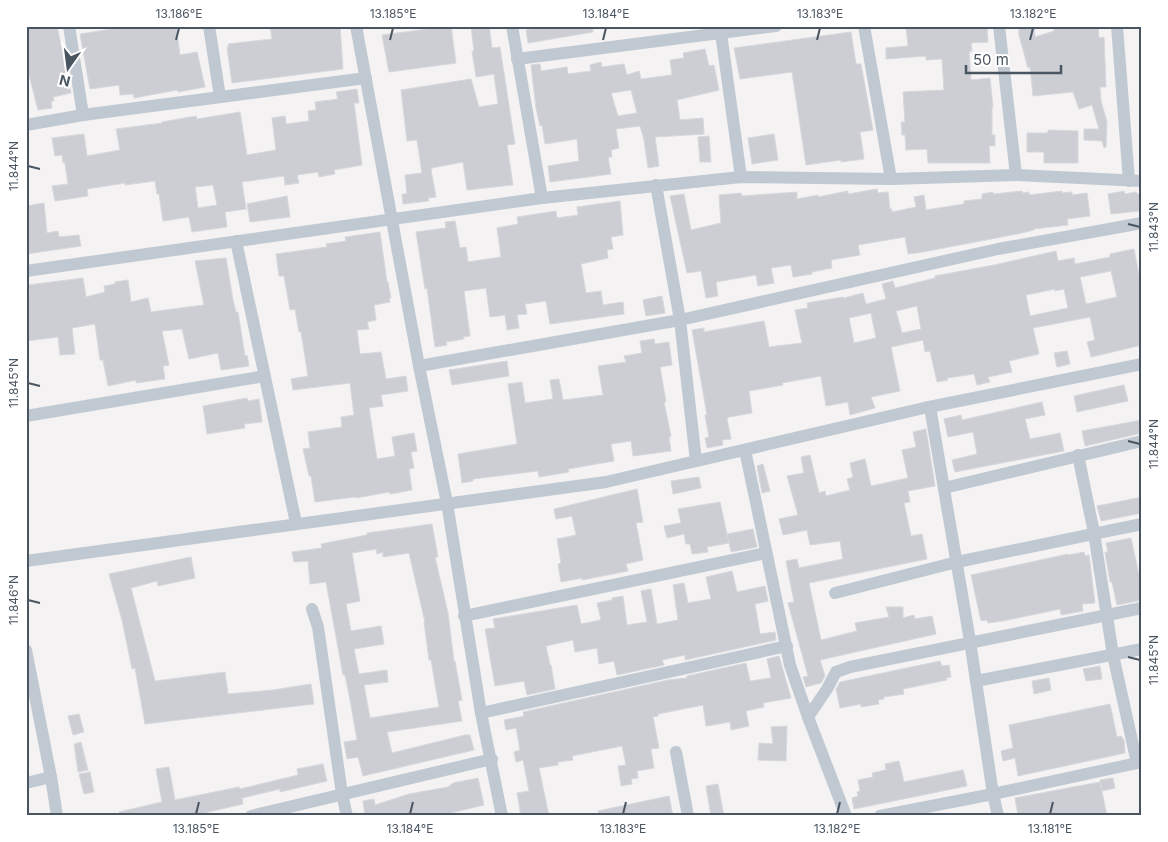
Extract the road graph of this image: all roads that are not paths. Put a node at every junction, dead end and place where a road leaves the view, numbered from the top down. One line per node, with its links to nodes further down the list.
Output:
1 (69, 26): 13 (street)
2 (209, 26): 12 (street)
3 (356, 26): 11 (street)
4 (512, 26): 10 (street)
5 (776, 26): 9 (street)
6 (864, 26): 17 (street)
7 (999, 26): 15 (street)
8 (1117, 26): 18 (street)
9 (721, 30): 10 (street); 16 (street)
10 (517, 59): 20 (street)
11 (366, 78): 12 (street); 21 (street)
12 (220, 97): 13 (street)
13 (83, 115): 14 (street)
14 (26, 125)
15 (1016, 175): 17 (street); 18 (street)
16 (741, 177): 17 (street); 19 (street)
17 (891, 179)
18 (1135, 181)
19 (656, 185): 20 (street); 25 (street)
20 (542, 198): 21 (street)
21 (392, 220): 23 (street); 27 (street)
22 (1142, 223): 25 (street)
23 (236, 241): 24 (street); 28 (street)
24 (26, 270)
25 (680, 320): 27 (street); 34 (street)
26 (1142, 364): 29 (street)
27 (419, 366): 36 (street)
28 (265, 376): 30 (street); 37 (street)
29 (930, 407): 32 (street); 35 (street)
30 (26, 416)
31 (1142, 440): 33 (street)
32 (745, 450): 34 (street); 40 (street)
33 (1078, 455): 35 (street); 39 (street)
34 (696, 461): 36 (street)
35 (944, 488): 42 (street)
36 (447, 503): 37 (street); 47 (street)
37 (296, 523): 41 (street)
38 (1142, 524): 39 (street)
39 (1094, 533): 42 (street); 46 (street)
40 (766, 553): 47 (street); 49 (street)
41 (26, 561)
42 (957, 562): 43 (street); 48 (street)
43 (835, 593)
44 (1142, 608): 46 (street)
45 (312, 609): 61 (street)
46 (1107, 615): 48 (street); 52 (street)
47 (464, 616): 54 (street)
48 (970, 641): 53 (street); 55 (street)
49 (787, 646): 54 (street); 55 (street)
50 (1142, 649): 52 (street)
51 (26, 650): 59 (street)
52 (1114, 655): 53 (street); 58 (street)
53 (976, 681): 62 (street)
54 (481, 713): 57 (street)
55 (808, 717): 68 (street)
56 (676, 752): 67 (street)
57 (492, 759): 61 (street); 66 (street)
58 (1139, 762): 62 (street)
59 (51, 778): 60 (street); 63 (street)
60 (26, 783)
61 (342, 794): 64 (street); 65 (street)
62 (993, 794): 69 (street); 70 (street)
63 (56, 816)
64 (251, 816)
65 (347, 816)
66 (502, 816)
67 (688, 816)
68 (846, 816)
69 (880, 816)
70 (998, 816)

